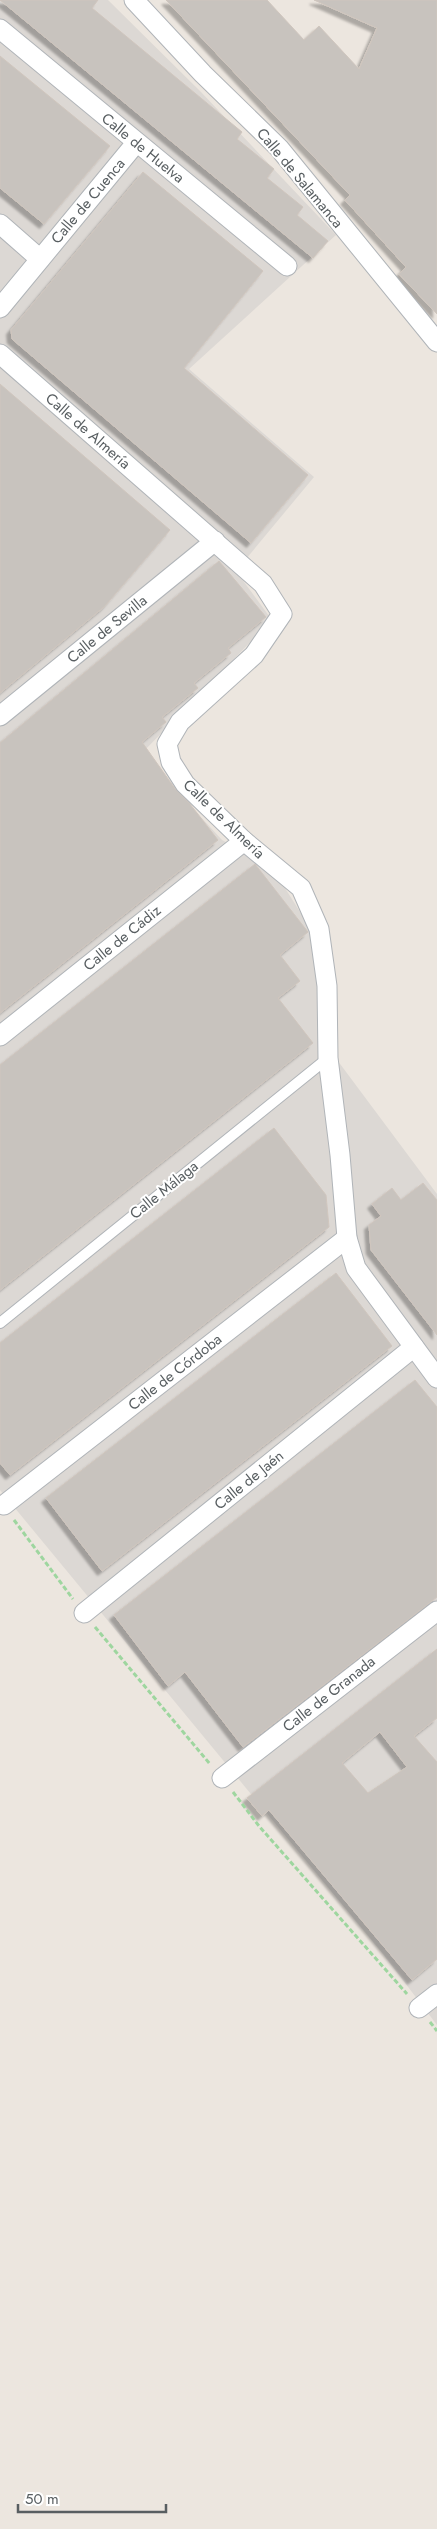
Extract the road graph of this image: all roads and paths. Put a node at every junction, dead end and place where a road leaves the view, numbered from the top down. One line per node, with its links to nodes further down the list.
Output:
1 (134, 0): 8 (street, Calle de Salamanca)
2 (0, 29): 3 (street, Calle de Huelva)
3 (136, 143): 5 (street, Calle de Cuenca); 6 (street, Calle de Huelva)
4 (0, 224): 5 (street, Calle de Cuenca)
5 (40, 259): 7 (street, Calle de Cuenca)
6 (288, 266)
7 (0, 308)
8 (437, 342)
9 (0, 354): 10 (street, Calle de Almería)
10 (215, 541): 11 (street, Calle de Sevilla); 12 (street, Calle de Almería)
11 (0, 716)
12 (244, 841): 13 (street, Calle de Cádiz); 14 (street, Calle de Almería)
13 (0, 1036)
14 (328, 1058): 15 (street, Calle de Almería); 16 (lane, Calle Málaga)
15 (346, 1238): 17 (street, Calle de Almería); 19 (street, Calle de Córdoba)
16 (0, 1323)
17 (414, 1347): 18 (street, Calle de Almería); 21 (street, Calle de Jaén)
18 (437, 1378)
19 (4, 1506)
20 (437, 1611): 22 (street, Calle de Granada)
21 (84, 1613)
22 (222, 1778)
23 (437, 1994): 24 (street)
24 (419, 2008)

